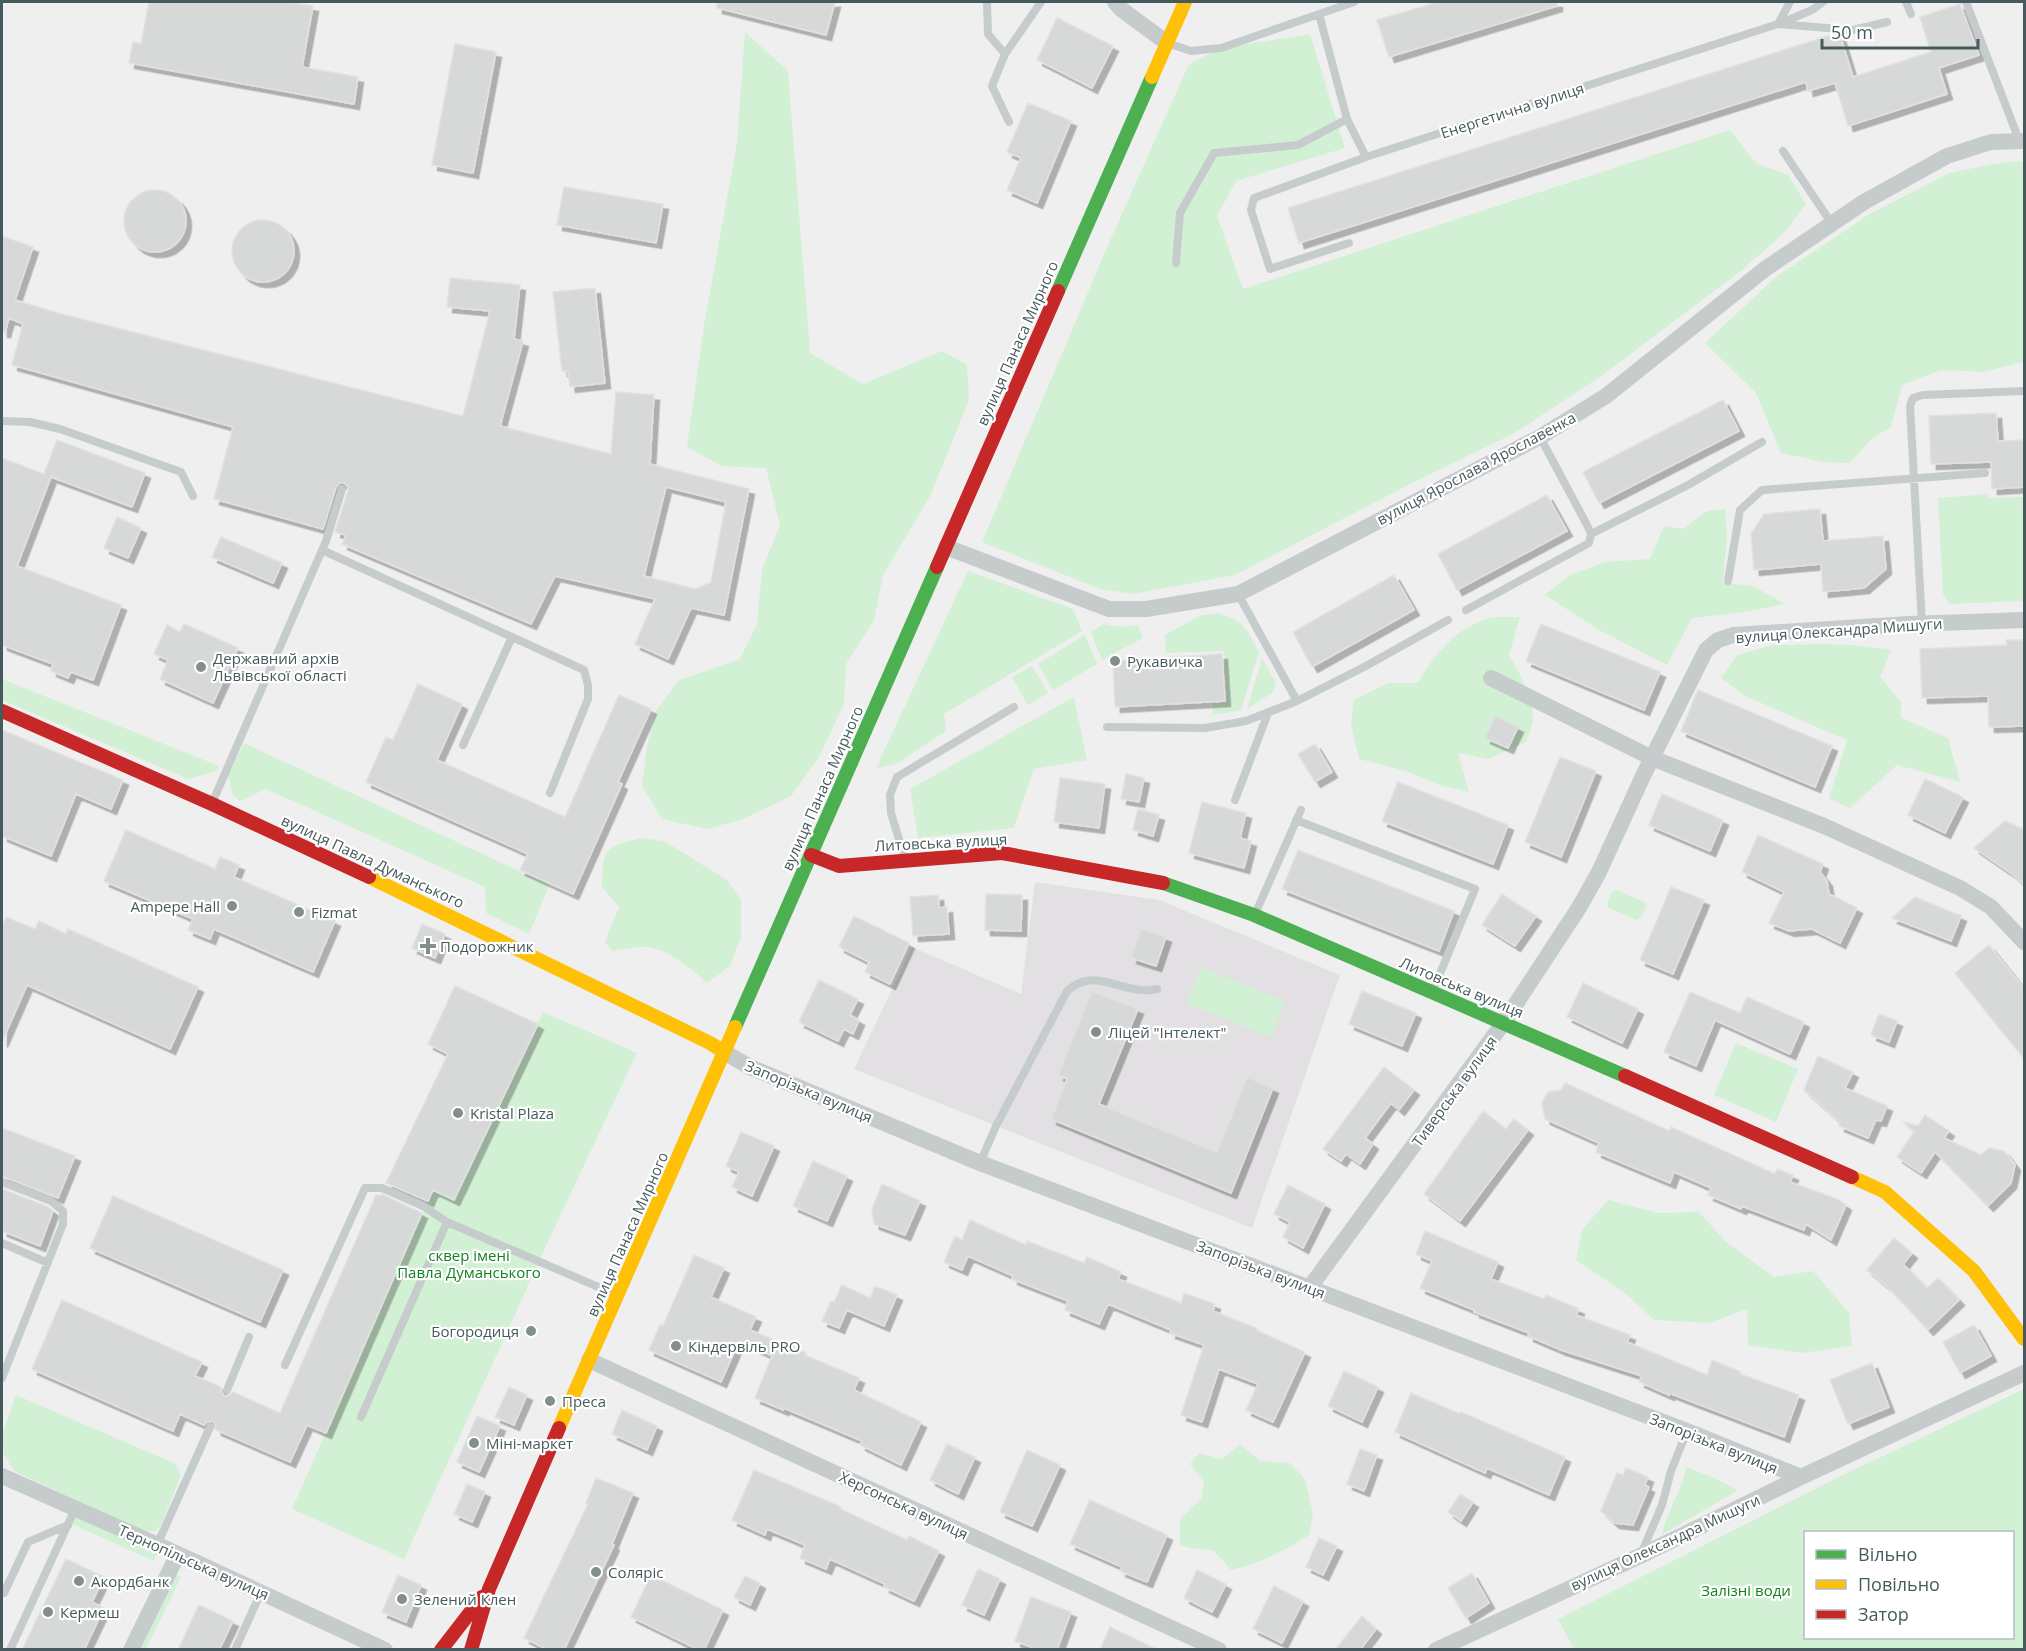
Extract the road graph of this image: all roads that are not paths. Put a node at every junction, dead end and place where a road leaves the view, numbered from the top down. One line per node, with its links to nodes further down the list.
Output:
1 (987, 2): 15 (lane)
2 (1041, 2): 15 (lane)
3 (1115, 2): 14 (street)
4 (1185, 2): 14 (street, вулиця Панаса Мирного)
5 (1354, 2): 10 (lane)
6 (1790, 2): 13 (lane)
7 (1823, 2): 13 (lane, Енергетична вулиця)
8 (1906, 2): 11 (lane)
9 (1966, 2): 18 (lane)
10 (1319, 14): 14 (lane); 16 (lane)
11 (1911, 14)
12 (1887, 22): 13 (lane)
13 (1778, 24): 20 (lane, Енергетична вулиця)
14 (1167, 43): 33 (street, вулиця Панаса Мирного)
15 (1005, 54): 17 (lane)
16 (1347, 118): 20 (lane); 23 (lane)
17 (1009, 122)
18 (2022, 141): 21 (street, вулиця Ярослава Ярославенка)
19 (1783, 151): 21 (lane)
20 (1366, 158): 22 (lane, Енергетична вулиця)
21 (1832, 224): 26 (street, вулиця Ярослава Ярославенка)
22 (1349, 243)
23 (1176, 263)
24 (2025, 391): 29 (lane)
25 (2, 421): 31 (lane)
26 (1540, 437): 32 (lane); 36 (street, вулиця Ярослава Ярославенка)
27 (1762, 442): 32 (lane)
28 (1985, 473): 29 (lane)
29 (1914, 478): 35 (lane); 40 (lane)
30 (342, 489): 34 (lane)
31 (193, 496)
32 (1591, 534): 37 (lane)
33 (946, 548): 36 (street, вулиця Ярослава Ярославенка); 55 (street, вулиця Панаса Мирного)
34 (321, 550): 41 (lane); 52 (lane)
35 (1728, 581)
36 (1238, 594): 43 (lane)
37 (1466, 609)
38 (1448, 620): 43 (lane)
39 (2025, 620): 40 (street, вулиця Олександра Мишуги)
40 (1922, 624): 49 (street, вулиця Олександра Мишуги)
41 (512, 638): 48 (lane); 50 (lane)
42 (1489, 682): 49 (street)
43 (1298, 701): 46 (lane)
44 (1014, 707): 56 (lane)
45 (2, 711): 52 (street, вулиця Павла Думанського)
46 (1268, 713): 47 (lane); 51 (lane)
47 (1107, 726)
48 (463, 745)
49 (1652, 759): 58 (street); 61 (street, Тиверська вулиця)
50 (550, 793)
51 (1235, 800)
52 (212, 804): 62 (street, вулиця Павла Думанського)
53 (1301, 810): 54 (lane)
54 (1296, 820): 57 (lane); 60 (lane)
55 (811, 855): 56 (street, Литовська вулиця); 62 (street, вулиця Панаса Мирного)
56 (905, 859): 57 (street, Литовська вулиця)
57 (1254, 915): 60 (street, Литовська вулиця)
58 (2025, 942)
59 (1157, 989): 63 (lane)
60 (1433, 992): 61 (street, Литовська вулиця)
61 (1504, 1022): 68 (street, Тиверська вулиця); 71 (street, Литовська вулиця)
62 (724, 1052): 63 (street, Запорізька вулиця); 69 (street, вулиця Панаса Мирного)
63 (980, 1163): 68 (street, Запорізька вулиця)
64 (2, 1182): 67 (lane)
65 (447, 1222): 69 (lane); 73 (lane); 77 (lane)
66 (2, 1243): 67 (lane)
67 (48, 1263): 75 (lane)
68 (1310, 1287): 79 (street, Запорізька вулиця)
69 (618, 1295): 72 (street, вулиця Панаса Мирного)
70 (249, 1337): 76 (lane)
71 (2025, 1339)
72 (589, 1360): 87 (street, вулиця Панаса Мирного); 96 (street, Херсонська вулиця)
73 (285, 1365)
74 (2025, 1373): 81 (street, вулиця Олександра Мишуги)
75 (2, 1378)
76 (227, 1390)
77 (361, 1417)
78 (210, 1427): 84 (lane)
79 (1687, 1431): 81 (street, Запорізька вулиця); 86 (lane)
80 (2, 1476): 82 (street, Тернопільська вулиця)
81 (1801, 1477): 86 (street, вулиця Олександра Мишуги)
82 (75, 1509): 83 (lane); 84 (street, Тернопільська вулиця)
83 (68, 1525): 89 (lane); 90 (lane)
84 (157, 1545): 85 (street, Тернопільська вулиця)
85 (178, 1554): 88 (street, Тернопільська вулиця); 91 (street)
86 (1640, 1556): 97 (street, вулиця Олександра Мишуги)
87 (489, 1588): 94 (street, вулиця Панаса Мирного); 95 (street, вулиця Панаса Мирного)
88 (261, 1592): 92 (lane); 93 (street, Тернопільська вулиця)
89 (2, 1593)
90 (10, 1650)
91 (131, 1650)
92 (235, 1650)
93 (386, 1650)
94 (441, 1650)
95 (471, 1650)
96 (1219, 1650)
97 (1436, 1650)

